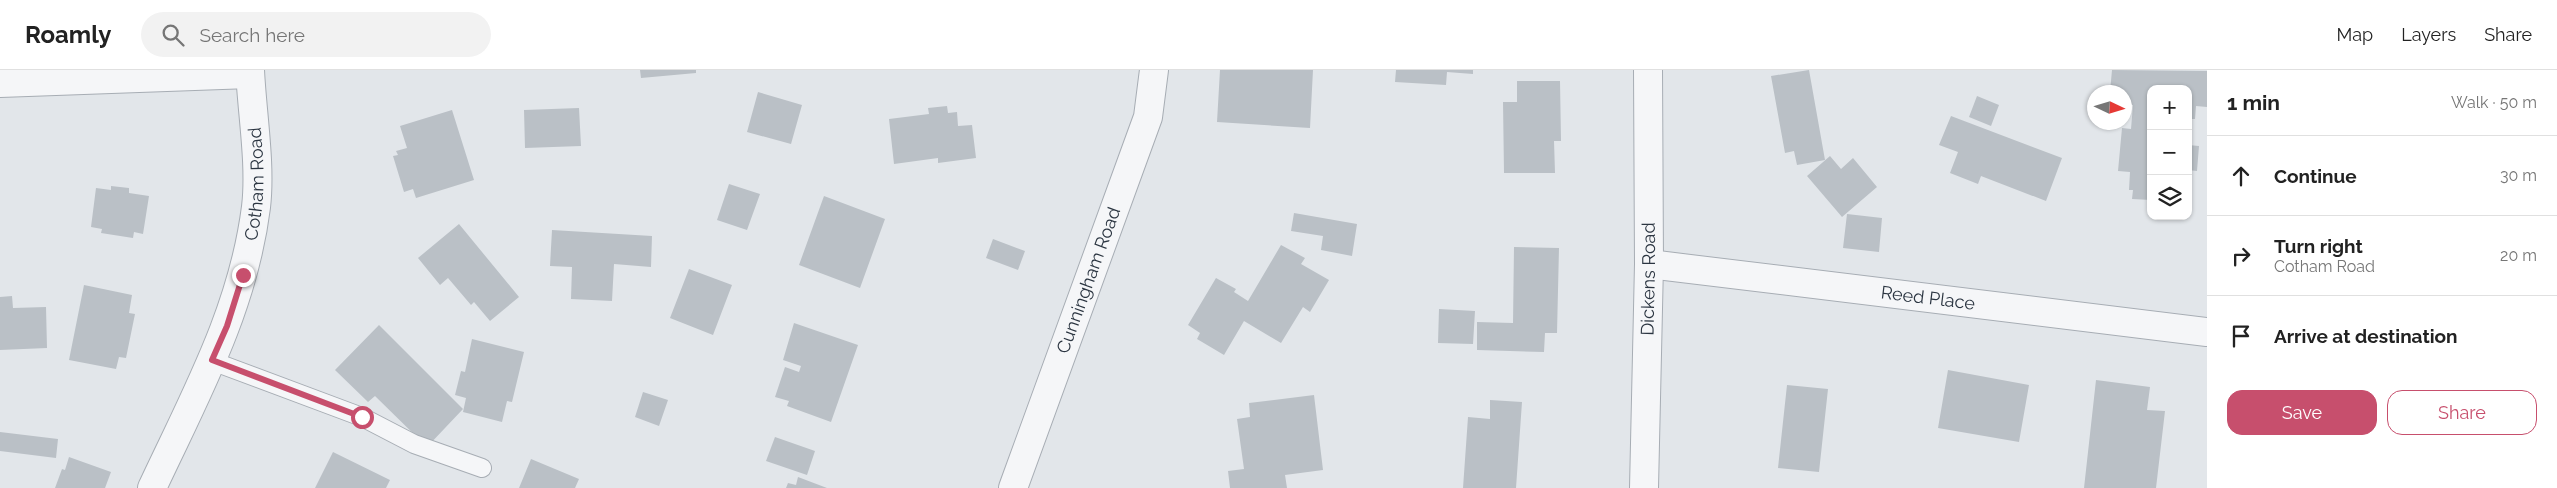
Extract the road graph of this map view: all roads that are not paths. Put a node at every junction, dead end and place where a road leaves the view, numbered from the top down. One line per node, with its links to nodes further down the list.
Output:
1 (1154, 70): 10 (street, Cunningham Road)
2 (1648, 70): 5 (street, Dickens Road)
3 (250, 72): 4 (street); 7 (street, Cotham Road)
4 (0, 83)
5 (1649, 264): 6 (street, Reed Place); 11 (street, Dickens Road)
6 (2207, 332)
7 (212, 360): 8 (lane); 9 (street, Cotham Road)
8 (482, 468)
9 (152, 488)
10 (1013, 488)
11 (1644, 488)

